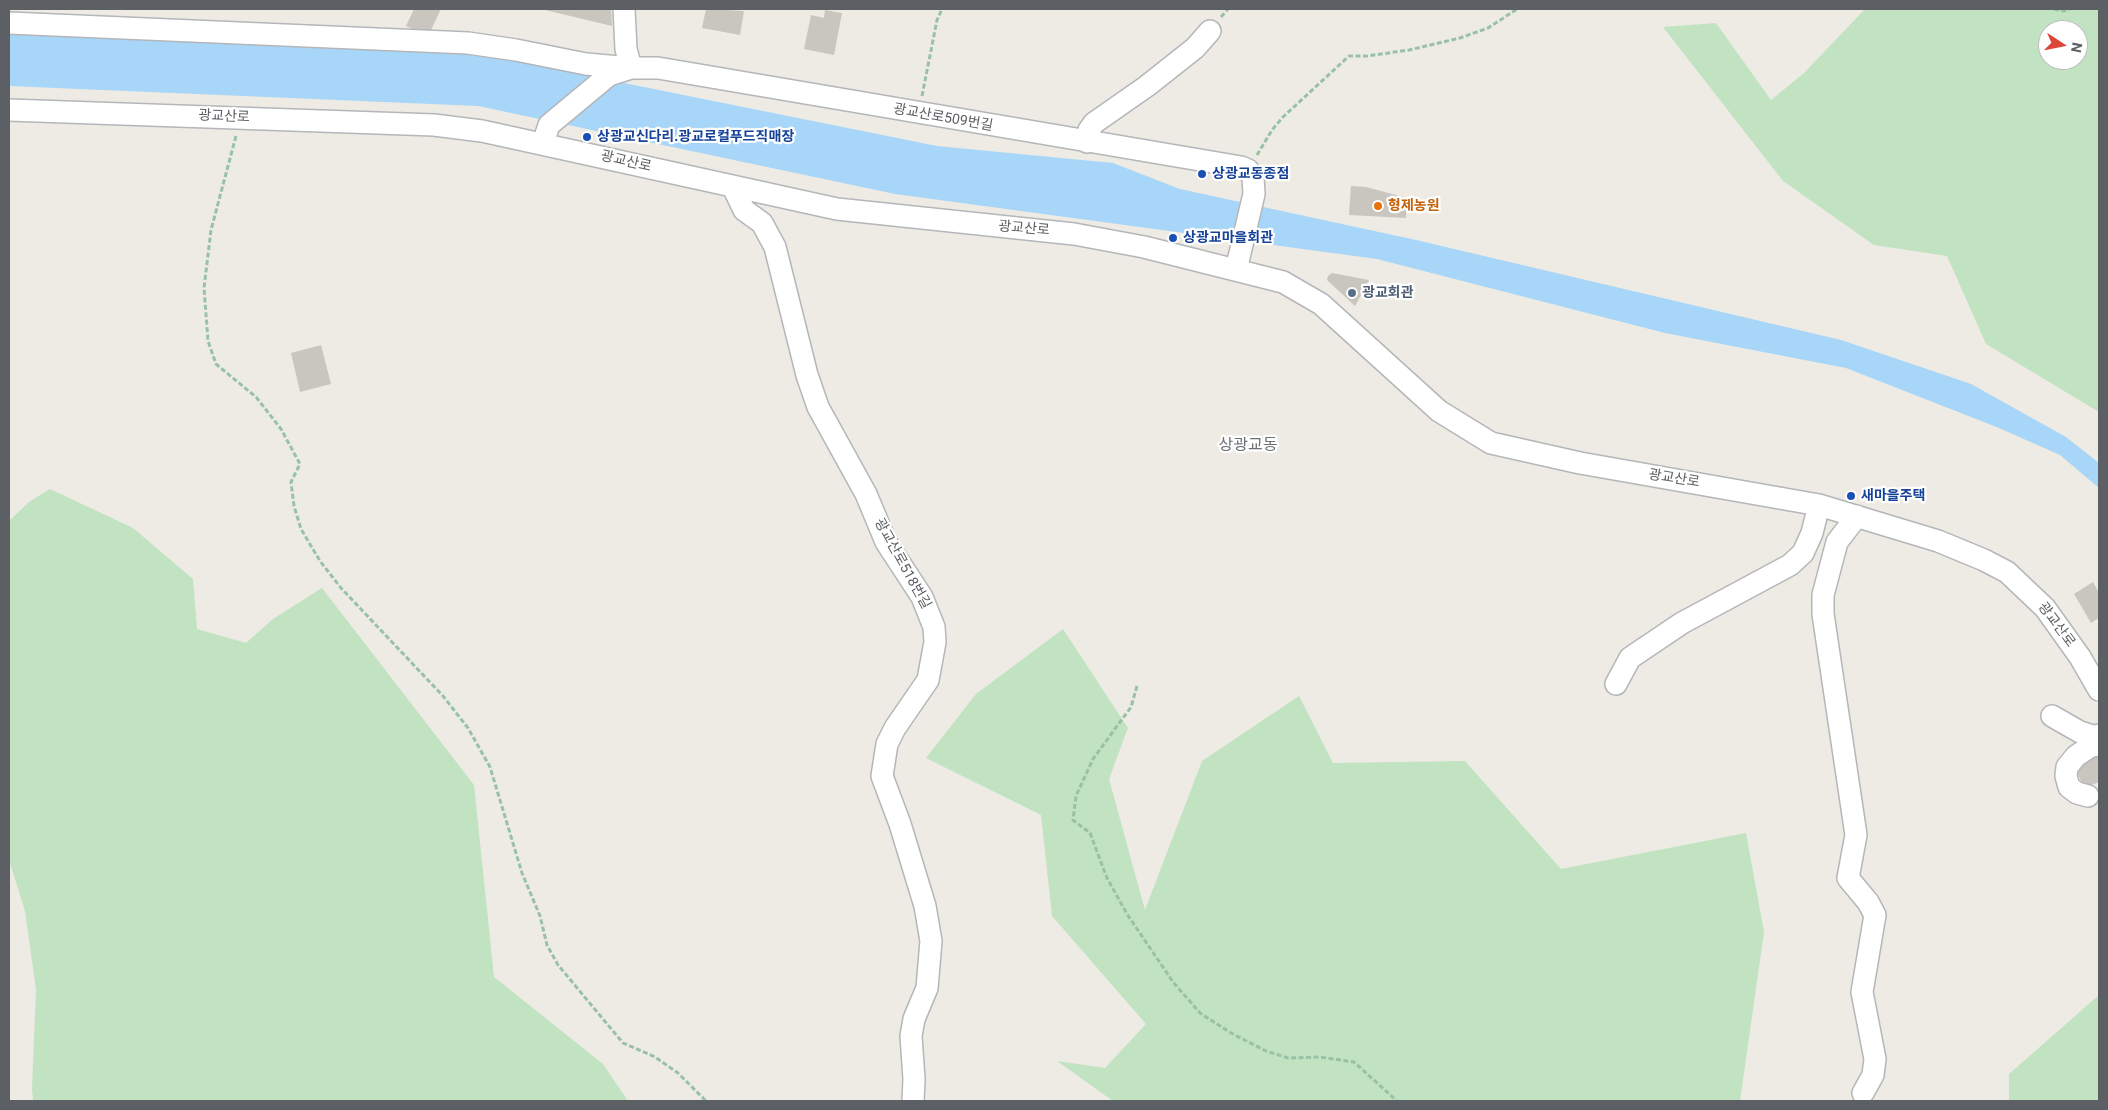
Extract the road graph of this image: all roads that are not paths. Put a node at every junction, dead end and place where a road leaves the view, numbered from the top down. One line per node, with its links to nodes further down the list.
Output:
1 (624, 9): 4 (street)
2 (9, 23): 4 (street)
3 (1210, 31): 7 (street)
4 (630, 68): 6 (street, 광교산로509번길); 7 (street, 광교산로509번길)
5 (9, 110): 6 (street, 광교산로)
6 (546, 134): 8 (street, 광교산로)
7 (1087, 142): 9 (street, 광교산로509번길)
8 (733, 186): 9 (street, 광교산로); 19 (street, 광교산로518번길)
9 (1236, 270): 10 (street, 광교산로)
10 (1819, 506): 11 (street, 광교산로); 12 (street)
11 (1857, 516): 13 (street, 광교산로); 18 (street)
12 (1616, 684)
13 (2099, 690)
14 (2052, 716): 15 (street)
15 (2099, 735)
16 (2099, 745): 17 (street)
17 (2088, 796)
18 (1863, 1093)
19 (913, 1101)

